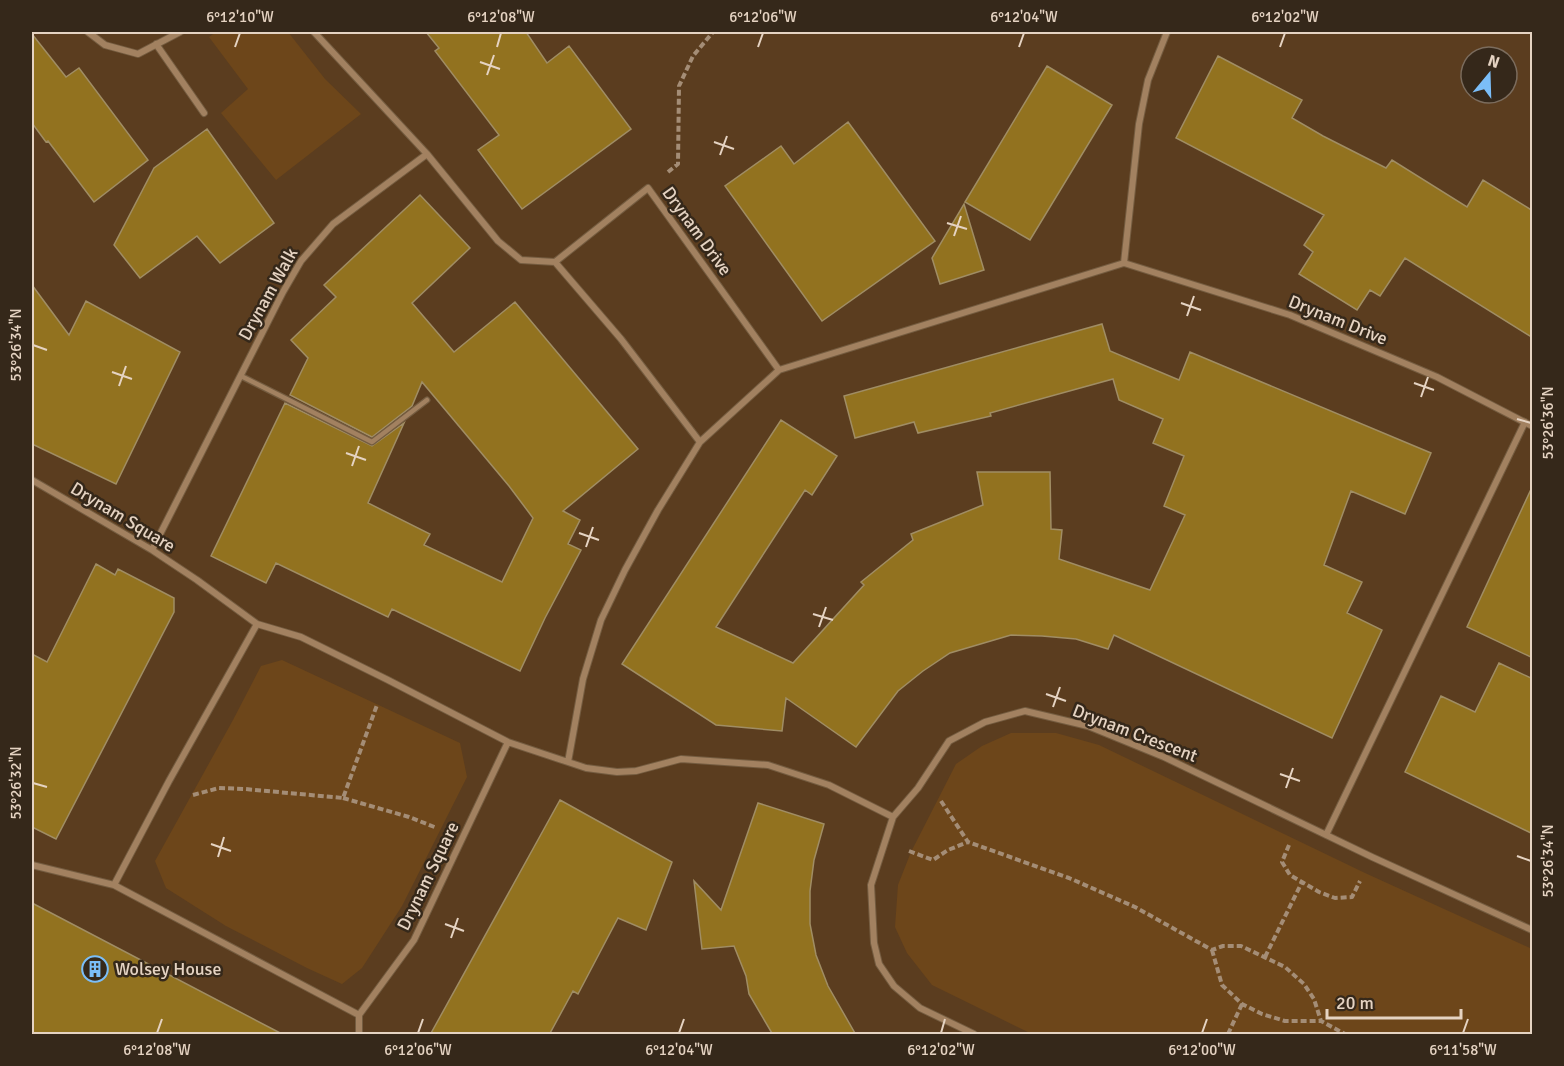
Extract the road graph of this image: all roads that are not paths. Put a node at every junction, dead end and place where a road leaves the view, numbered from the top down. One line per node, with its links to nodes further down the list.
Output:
1 (88, 32): 5 (street)
2 (180, 32): 5 (street)
3 (314, 32): 7 (street)
4 (1167, 32): 9 (street)
5 (156, 44): 6 (street)
6 (204, 113)
7 (427, 154): 8 (street); 11 (street, Drynam Walk)
8 (555, 262): 10 (street, Drynam Drive); 15 (street)
9 (1124, 263): 10 (street); 13 (street, Drynam Drive)
10 (779, 370): 15 (street)
11 (241, 376): 12 (lane); 17 (street, Drynam Walk)
12 (427, 399)
13 (1525, 422): 14 (street, Drynam Drive); 22 (street)
14 (1533, 426)
15 (700, 442): 20 (street)
16 (32, 480): 17 (street, Drynam Square)
17 (152, 550): 18 (street, Drynam Square)
18 (256, 624): 19 (street, Drynam Square); 24 (street)
19 (508, 742): 20 (street); 26 (street, Drynam Square)
20 (568, 762): 21 (street)
21 (893, 816): 22 (street, Drynam Crescent); 28 (street, Drynam Crescent)
22 (1326, 835): 25 (street, Drynam Crescent)
23 (32, 865): 24 (street)
24 (114, 885): 26 (street)
25 (1533, 930)
26 (359, 1014): 27 (street)
27 (359, 1035)
28 (974, 1035)

